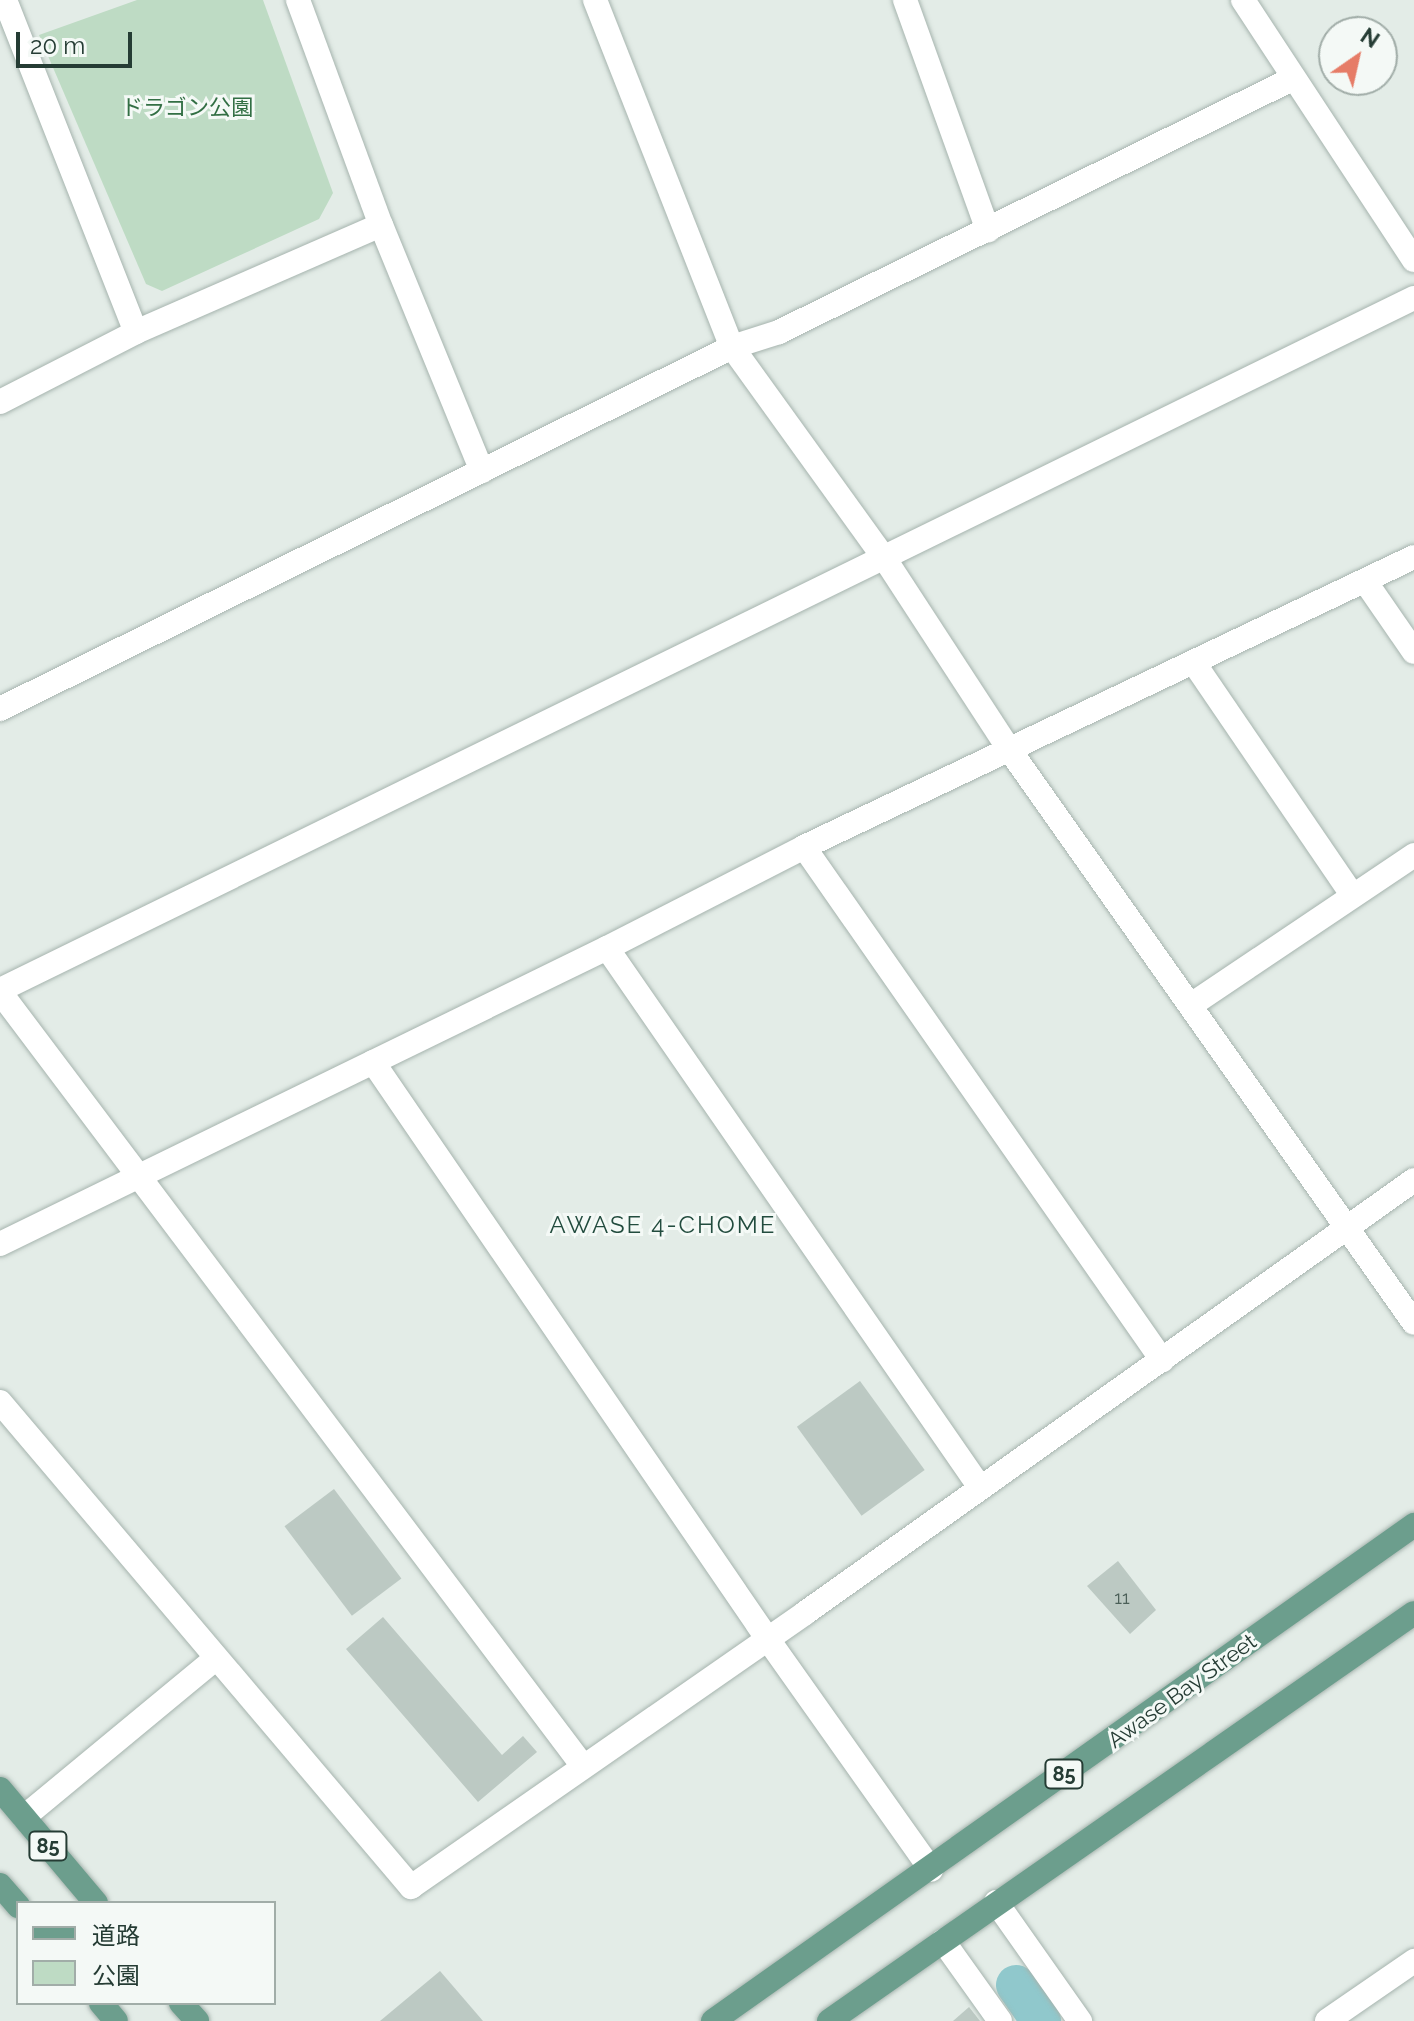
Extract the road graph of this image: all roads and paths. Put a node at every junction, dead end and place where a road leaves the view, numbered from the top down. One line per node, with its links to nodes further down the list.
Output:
1 (5, 0): 11 (street)
2 (298, 0): 7 (street)
3 (595, 0): 12 (street)
4 (905, 0): 8 (street)
5 (1243, 0): 6 (street)
6 (1294, 78): 8 (street); 9 (street)
7 (381, 225): 11 (street); 14 (street)
8 (988, 230): 12 (street)
9 (1414, 260)
10 (1414, 298): 16 (street)
11 (136, 332): 13 (street)
12 (732, 347): 14 (street); 16 (street)
13 (0, 402)
14 (482, 471): 20 (street)
15 (1414, 557): 17 (street)
16 (885, 559): 21 (street); 26 (street)
17 (1365, 581): 18 (street); 19 (street)
18 (1414, 652)
19 (1194, 663): 21 (street); 24 (street)
20 (0, 709)
21 (1009, 749): 22 (street); 27 (street)
22 (804, 847): 25 (street); 34 (street)
23 (1414, 855): 24 (street)
24 (1352, 895): 27 (street)
25 (607, 948): 28 (street); 36 (street)
26 (0, 991): 29 (street)
27 (1191, 1005): 31 (street)
28 (373, 1062): 29 (street); 39 (street)
29 (139, 1177): 32 (street); 41 (street)
30 (1414, 1180): 31 (street)
31 (1344, 1228): 33 (street); 34 (street)
32 (0, 1244)
33 (1414, 1323)
34 (1162, 1360): 36 (street)
35 (0, 1402): 40 (street)
36 (979, 1486): 39 (street)
37 (1414, 1525): 44 (main road, Awase Bay Street / 85)
38 (1414, 1613): 47 (main road)
39 (767, 1638): 41 (street); 44 (street)
40 (215, 1659): 41 (street); 43 (street)
41 (582, 1765)
42 (0, 1789): 43 (main road, 85)
43 (24, 1817): 46 (main road, 85)
44 (931, 1870): 56 (main road, Awase Bay Street / 85)
45 (0, 1885): 48 (main road)
46 (94, 1901)
47 (996, 1902): 49 (main road); 59 (street)
48 (16, 1904)
49 (943, 1941): 57 (main road); 58 (street)
50 (1414, 1961): 53 (street)
51 (103, 2005): 54 (main road)
52 (183, 2005): 55 (main road)
53 (1339, 2018)
54 (116, 2021)
55 (197, 2021)
56 (713, 2021)
57 (829, 2021)
58 (1000, 2021)
59 (1080, 2021)

